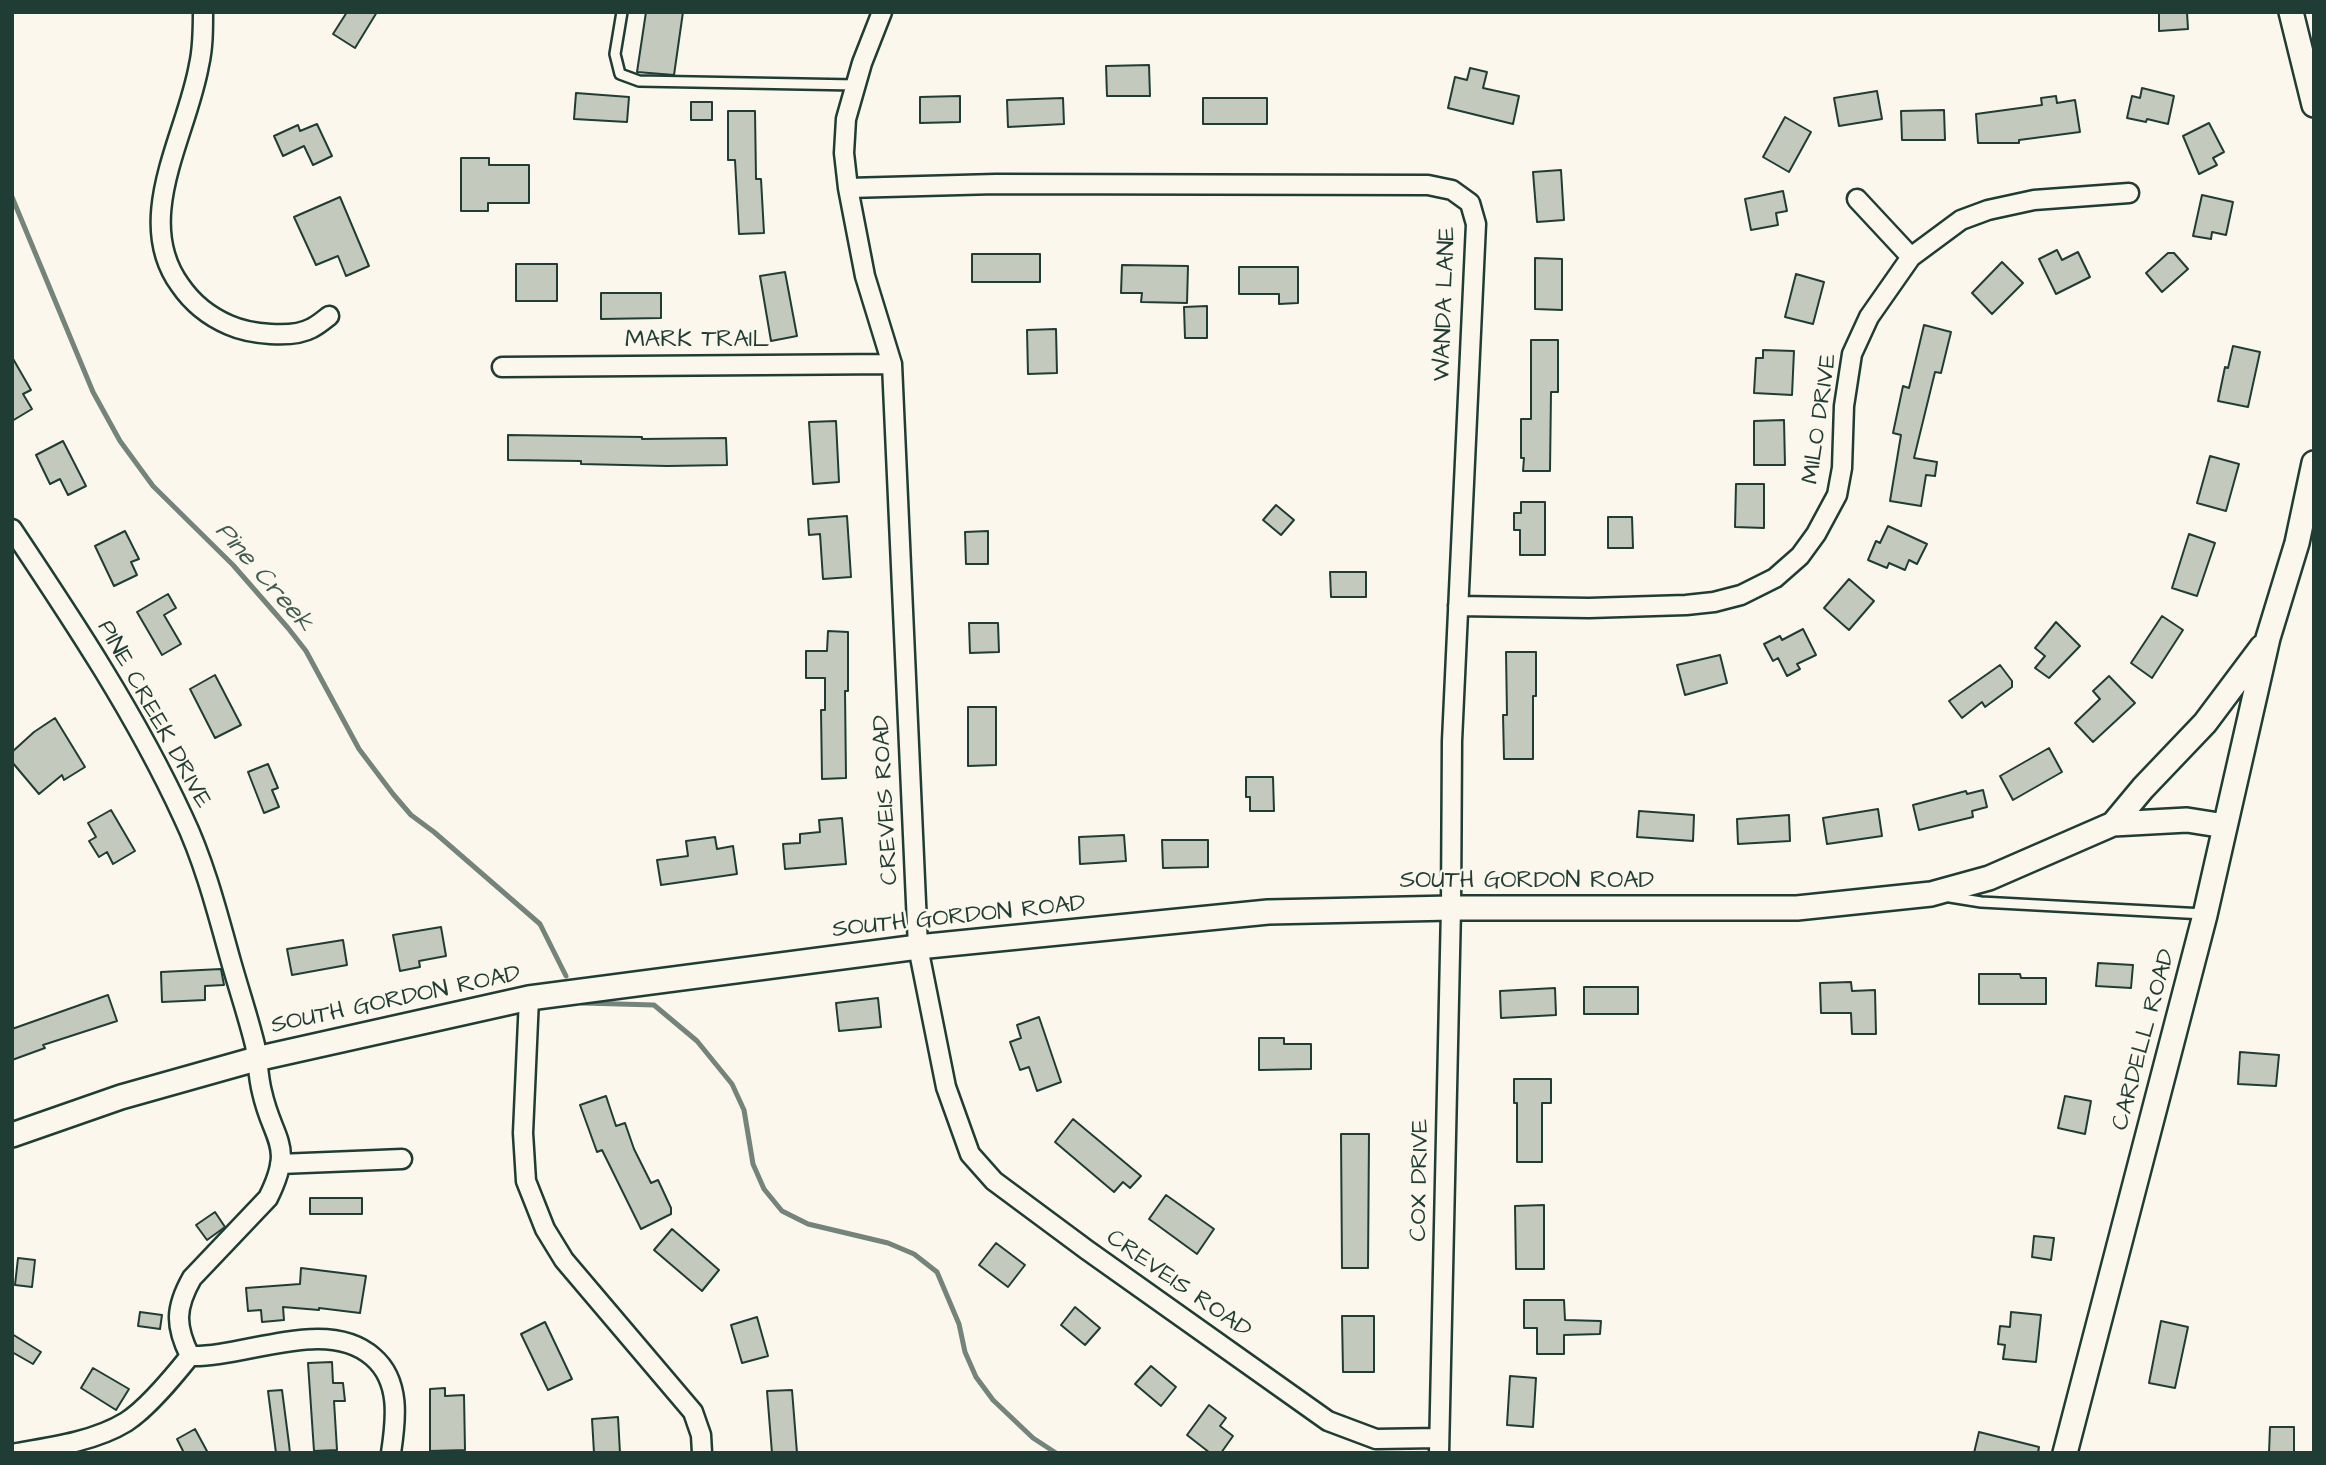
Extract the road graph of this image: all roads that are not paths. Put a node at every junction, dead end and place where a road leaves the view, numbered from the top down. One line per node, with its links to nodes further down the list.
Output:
1 (203, 12): 11 (street)
2 (622, 12): 5 (lane)
3 (882, 12): 5 (street, CREVEIS ROAD)
4 (2293, 13): 6 (street)
5 (856, 85): 7 (street, CREVEIS ROAD)
6 (2314, 105)
7 (848, 188): 12 (street, CREVEIS ROAD); 16 (street, WANDA LANE)
8 (2129, 193): 10 (street, MILO DRIVE)
9 (1857, 199): 10 (street)
10 (1911, 257): 16 (street, MILO DRIVE)
11 (329, 316)
12 (892, 364): 13 (street, MARK TRAIL); 23 (street, CREVEIS ROAD)
13 (502, 367)
14 (2314, 463): 17 (street)
15 (12, 529): 25 (street, PINE CREEK DRIVE)
16 (1458, 606): 21 (street, WANDA LANE)
17 (2268, 638): 18 (street); 19 (street, CARDELL ROAD)
18 (2113, 824): 19 (street, SOUTH GORDON ROAD); 20 (street, SOUTH GORDON ROAD)
19 (2225, 826): 22 (street, CARDELL ROAD)
20 (1931, 894): 21 (street, SOUTH GORDON ROAD); 22 (lane, SOUTH GORDON ROAD)
21 (1451, 908): 23 (street, SOUTH GORDON ROAD); 30 (street, COX DRIVE)
22 (2205, 915): 34 (street, CARDELL ROAD)
23 (918, 947): 24 (street, SOUTH GORDON ROAD); 30 (street, CREVEIS ROAD)
24 (529, 998): 25 (street, SOUTH GORDON ROAD); 33 (street)
25 (256, 1059): 26 (street, SOUTH GORDON ROAD); 28 (street, PINE CREEK DRIVE)
26 (12, 1135)
27 (402, 1159): 28 (street)
28 (280, 1164): 29 (street)
29 (190, 1356): 31 (street); 32 (street)
30 (1439, 1445)
31 (18, 1453)
32 (391, 1453)
33 (702, 1453)
34 (2065, 1453)

